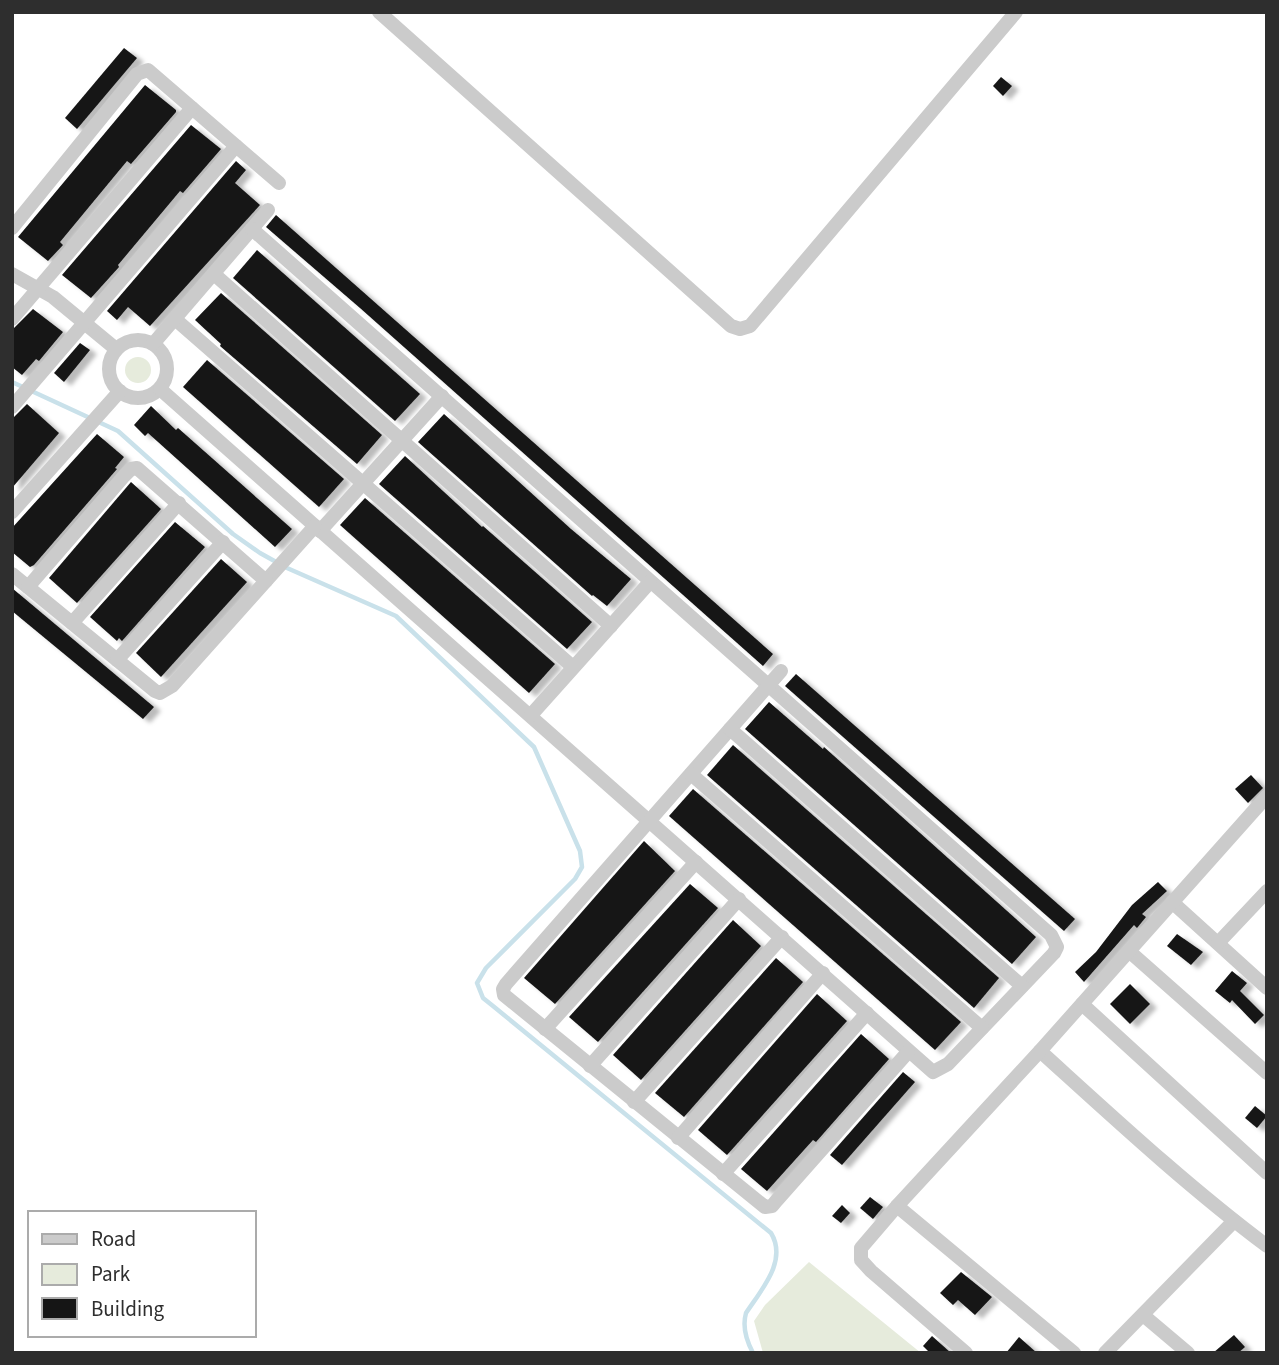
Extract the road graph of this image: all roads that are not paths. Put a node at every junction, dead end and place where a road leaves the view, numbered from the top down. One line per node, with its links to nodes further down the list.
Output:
1 (379, 12): 2 (street)
2 (1016, 12)
3 (192, 108): 4 (street); 7 (street); 11 (street)
4 (236, 146): 5 (street); 14 (street)
5 (279, 183)
6 (268, 211): 8 (street)
7 (12, 228)
8 (252, 229): 10 (street); 19 (street)
9 (12, 274): 11 (street)
10 (214, 274): 13 (street); 21 (street)
11 (39, 288): 12 (street); 14 (street)
12 (12, 318)
13 (175, 319): 15 (street); 22 (street)
14 (85, 322): 16 (street); 20 (street)
15 (153, 344): 16 (street); 17 (street)
16 (116, 349): 18 (street)
17 (160, 388): 18 (street); 25 (street)
18 (120, 391): 24 (street)
19 (442, 396): 21 (street); 29 (street)
20 (12, 407)
21 (402, 440): 22 (street); 32 (street)
22 (363, 483): 25 (street); 34 (street)
23 (179, 503): 26 (street); 30 (street); 31 (street)
24 (12, 512)
25 (318, 528): 27 (street); 37 (street)
26 (223, 542): 27 (street); 33 (street)
27 (276, 570): 33 (street)
28 (12, 574): 30 (street)
29 (650, 582): 32 (street); 36 (street)
30 (28, 587): 31 (street)
31 (72, 623): 33 (street)
32 (611, 626): 34 (street)
33 (117, 660)
34 (573, 667): 37 (street)
35 (781, 671): 36 (street)
36 (768, 686): 38 (street); 50 (street)
37 (531, 715): 41 (street)
38 (730, 729): 39 (street); 50 (street)
39 (691, 774): 41 (street); 54 (street)
40 (1267, 796): 45 (street)
41 (649, 821): 42 (street); 55 (street)
42 (696, 862): 44 (street); 55 (street)
43 (1267, 891): 47 (street)
44 (739, 899): 46 (street); 58 (street)
45 (1172, 902): 47 (street); 48 (street)
46 (782, 937): 49 (street); 60 (street)
47 (1218, 943): 51 (street)
48 (1130, 951): 52 (street); 59 (street)
49 (823, 973): 53 (street); 61 (street)
50 (1022, 986): 54 (street)
51 (1267, 988)
52 (1083, 1004): 56 (street); 62 (street)
53 (867, 1013): 57 (street); 63 (street)
54 (982, 1028): 57 (street)
55 (545, 1029): 58 (street)
56 (1041, 1051): 64 (street); 65 (street)
57 (908, 1052): 63 (street)
58 (590, 1066): 60 (street)
59 (1267, 1073)
60 (634, 1102): 61 (street)
61 (678, 1138): 63 (street)
62 (1267, 1173)
63 (723, 1174)
64 (897, 1206): 68 (street); 69 (street)
65 (1234, 1221): 66 (street); 67 (street)
66 (1267, 1245)
67 (1143, 1315): 70 (street); 71 (street)
68 (966, 1353)
69 (1074, 1353)
70 (1105, 1353)
71 (1188, 1353)

